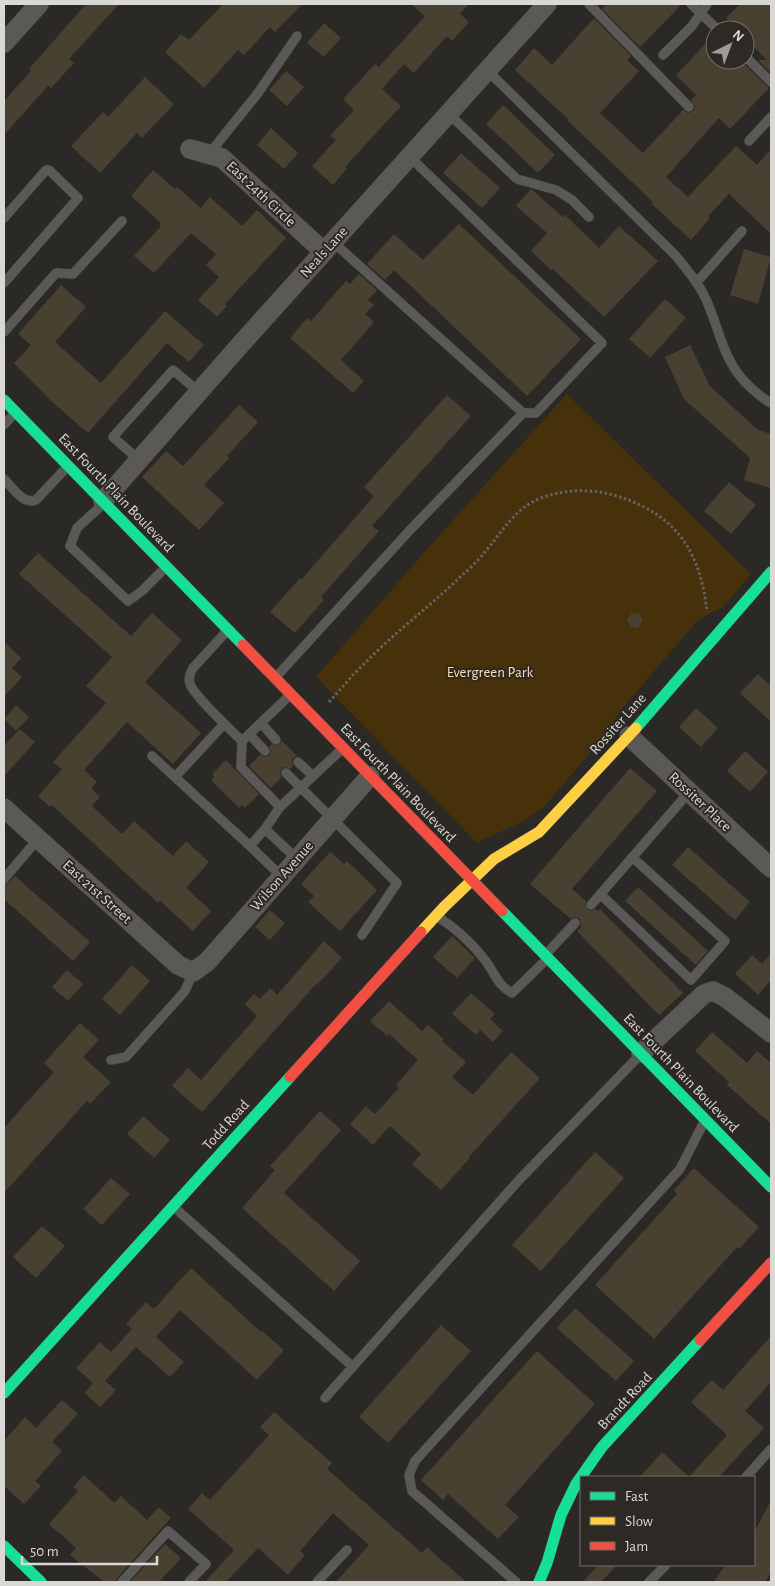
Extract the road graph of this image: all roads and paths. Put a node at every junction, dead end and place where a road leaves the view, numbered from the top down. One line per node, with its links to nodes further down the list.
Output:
1 (546, 4): 12 (street, Neals Lane)
2 (590, 4): 14 (lane)
3 (691, 4): 6 (lane)
4 (707, 4): 6 (lane)
5 (31, 7): 9 (street)
6 (700, 13): 7 (lane); 10 (lane)
7 (707, 20)
8 (297, 36): 19 (lane)
9 (4, 43)
10 (663, 56)
11 (755, 66): 13 (lane)
12 (488, 70): 15 (street, Neals Lane); 26 (lane)
13 (771, 82)
14 (689, 107)
15 (448, 114): 20 (street, Neals Lane); 21 (lane)
16 (771, 117): 17 (lane)
17 (749, 141)
18 (190, 149): 19 (street, East 24th Circle)
19 (208, 154): 25 (street, East 24th Circle)
20 (410, 157): 25 (street, Neals Lane); 33 (lane)
21 (588, 217)
22 (4, 218): 27 (lane)
23 (122, 221): 28 (lane)
24 (742, 230): 26 (lane)
25 (328, 247): 29 (street, Neals Lane); 33 (lane)
26 (697, 282): 31 (lane)
27 (4, 283)
28 (4, 332)
29 (199, 392): 35 (street, Neals Lane); 35 (lane)
30 (4, 400): 32 (street, East Fourth Plain Boulevard)
31 (771, 403)
32 (16, 412): 34 (lane); 36 (street, East Fourth Plain Boulevard)
33 (523, 414): 43 (lane)
34 (4, 425)
35 (139, 460): 38 (street, Neals Lane)
36 (68, 466): 37 (lane); 38 (street, East Fourth Plain Boulevard)
37 (4, 478)
38 (104, 502): 39 (street, East Fourth Plain Boulevard); 39 (lane)
39 (167, 567): 41 (street, East Fourth Plain Boulevard)
40 (771, 572): 42 (street, Rossiter Lane)
41 (228, 630): 43 (street, East Fourth Plain Boulevard); 47 (lane)
42 (710, 642): 45 (path); 49 (street, Rossiter Lane)
43 (275, 678): 44 (street, East Fourth Plain Boulevard)
44 (291, 694): 45 (street, East Fourth Plain Boulevard); 46 (lane)
45 (314, 718): 52 (street, East Fourth Plain Boulevard)
46 (261, 723): 48 (lane); 50 (lane)
47 (224, 724): 51 (lane); 59 (lane)
48 (249, 734): 51 (lane); 53 (lane)
49 (629, 736): 61 (street, Rossiter Place); 73 (street, Rossiter Lane)
50 (276, 740)
51 (242, 741): 62 (lane)
52 (343, 748): 57 (lane); 58 (street, East Fourth Plain Boulevard)
53 (265, 751)
54 (152, 756): 59 (lane)
55 (298, 762): 57 (lane)
56 (286, 773): 60 (lane)
57 (312, 776): 60 (lane)
58 (370, 776): 64 (street, Wilson Avenue); 73 (street, East Fourth Plain Boulevard)
59 (174, 777): 67 (lane)
60 (301, 786): 62 (lane); 64 (lane)
61 (689, 792): 68 (lane); 70 (street, Rossiter Place)
62 (280, 807): 65 (lane)
63 (4, 808): 66 (street, East 21st Street)
64 (333, 818): 69 (street, Wilson Avenue); 78 (lane)
65 (265, 829): 67 (lane); 69 (lane)
66 (38, 839): 72 (lane); 80 (street, East 21st Street)
67 (250, 846): 71 (lane)
68 (632, 857): 74 (lane); 74 (lane)
69 (297, 859): 71 (street, Wilson Avenue)
70 (771, 868)
71 (281, 876): 80 (street, Wilson Avenue)
72 (4, 879)
73 (472, 879): 76 (street, Todd Road); 79 (street, East Fourth Plain Boulevard)
74 (600, 894): 75 (lane)
75 (591, 905)
76 (436, 916): 79 (lane); 86 (street, Todd Road)
77 (575, 923): 79 (lane)
78 (362, 935)
79 (546, 956): 82 (street, East Fourth Plain Boulevard)
80 (193, 972): 83 (lane)
81 (771, 1031): 82 (street)
82 (641, 1053): 84 (street, East Fourth Plain Boulevard); 88 (lane)
83 (112, 1060)
84 (706, 1120): 85 (street, East Fourth Plain Boulevard); 102 (lane)
85 (771, 1187)
86 (173, 1206): 88 (lane); 89 (street, Todd Road)
87 (771, 1263): 92 (street, Brandt Road)
88 (353, 1367): 90 (lane)
89 (4, 1393)
90 (325, 1398)
91 (771, 1449): 93 (lane)
92 (582, 1476)
93 (747, 1476)
94 (580, 1478): 103 (street, Brandt Road)
95 (4, 1546): 98 (street)
96 (346, 1550): 101 (lane)
97 (665, 1566): 104 (lane)
98 (40, 1582)
99 (122, 1582): 100 (lane)
100 (189, 1582)
101 (317, 1582)
102 (516, 1582)
103 (539, 1582)
104 (649, 1582)

